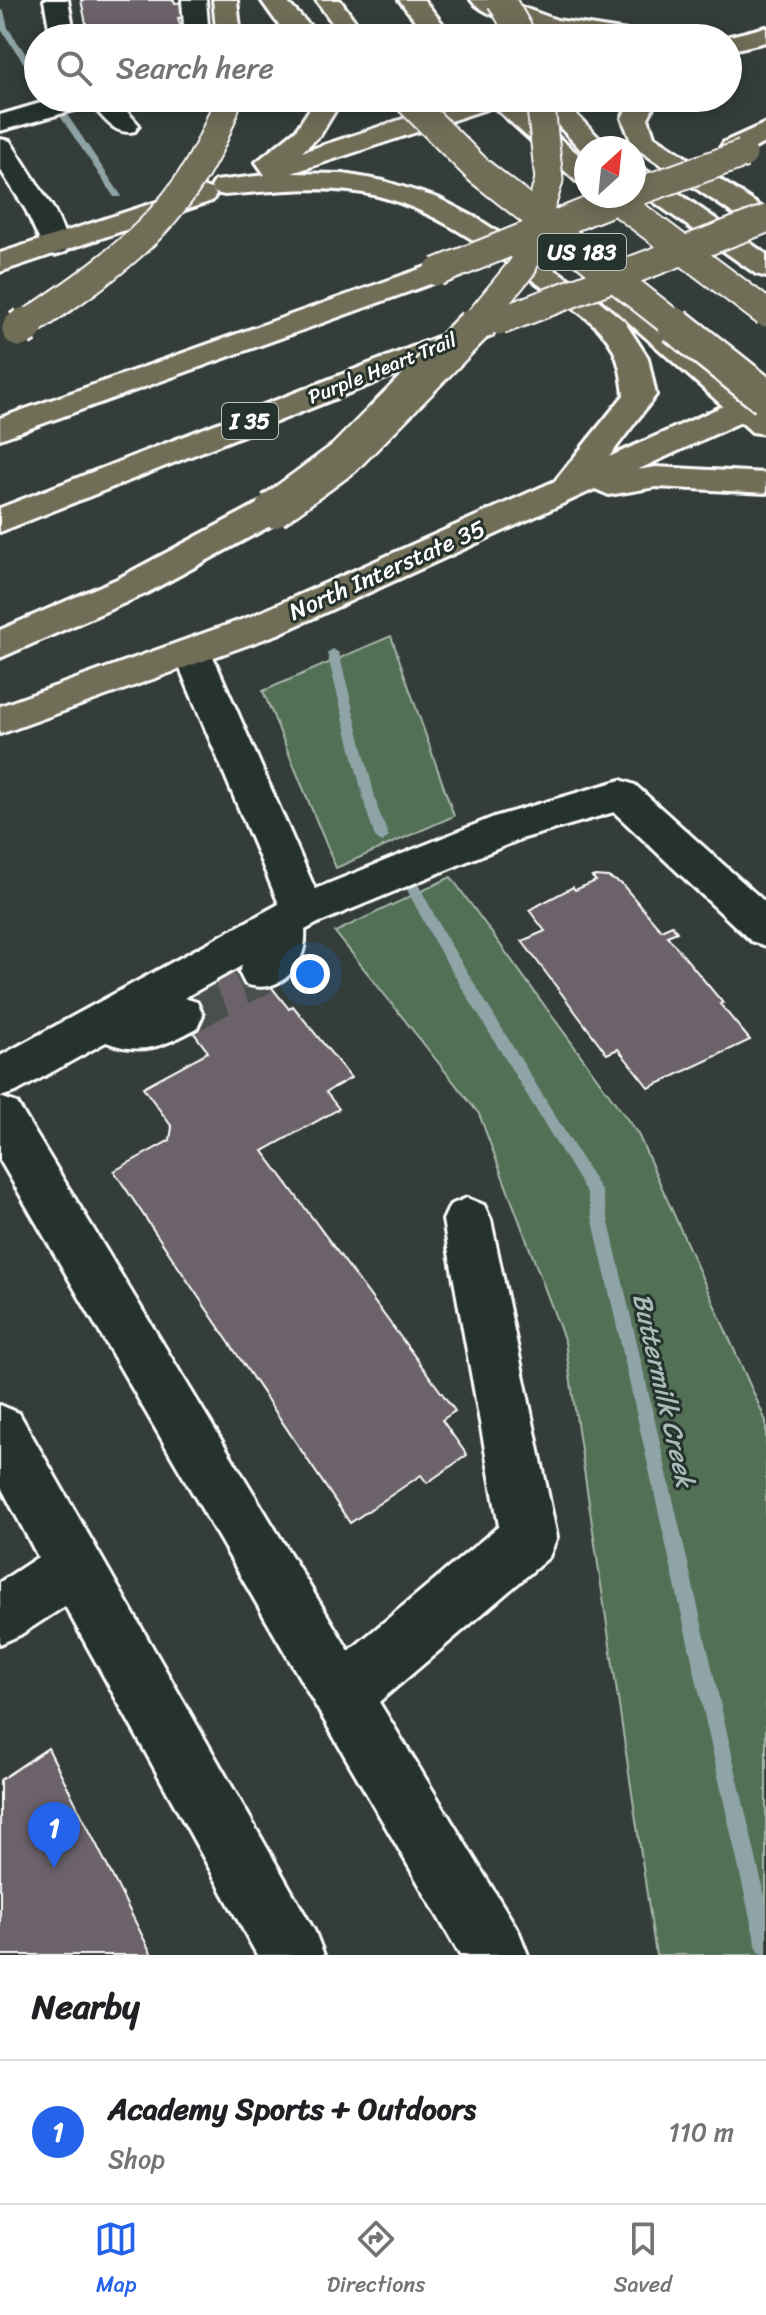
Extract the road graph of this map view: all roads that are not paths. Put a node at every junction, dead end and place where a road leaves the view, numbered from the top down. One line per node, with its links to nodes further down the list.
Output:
1 (56, 0): 9 (lane)
2 (194, 0): 10 (lane)
3 (225, 0): 11 (main road)
4 (273, 0): 12 (main road)
5 (328, 0): 13 (main road)
6 (411, 0): 14 (main road)
7 (483, 0): 15 (main road); 17 (main road)
8 (501, 0): 16 (main road, bridge)
9 (60, 24)
10 (196, 24)
11 (228, 24)
12 (291, 24)
13 (345, 24)
14 (431, 24)
15 (497, 24)
16 (515, 24)
17 (539, 24)
18 (766, 34): 19 (main road)
19 (742, 40)
20 (62, 112): 29 (lane)
21 (224, 112): 45 (main road, bridge)
22 (323, 112): 36 (main road)
23 (407, 112): 36 (main road)
24 (410, 112): 46 (main road)
25 (512, 112): 34 (main road)
26 (544, 112): 51 (main road, bridge)
27 (558, 112): 31 (main road)
28 (638, 112): 40 (main road)
29 (13, 120)
30 (766, 131): 33 (main road)
31 (583, 136)
32 (0, 147): 41 (lane)
33 (748, 149): 35 (main road, bridge)
34 (574, 165)
35 (646, 182)
36 (225, 187): 41 (main road); 49 (main road)
37 (646, 187): 43 (main road)
38 (596, 208): 47 (main road, bridge)
39 (627, 208): 44 (main road, US 183, bridge)
40 (766, 221): 50 (main road, Purple Heart Trail / I 35, bridge)
41 (55, 246): 42 (main road)
42 (0, 263)
43 (766, 268)
44 (766, 313)
45 (10, 335)
46 (761, 408): 49 (main road, North Interstate 35)
47 (0, 429)
48 (766, 483): 49 (main road)
49 (559, 493): 52 (main road, North Interstate 35)
50 (0, 521)
51 (0, 645)
52 (192, 652): 53 (main road, North Interstate 35); 54 (lane)
53 (0, 720)
54 (292, 916): 55 (lane); 56 (lane); 58 (lane)
55 (766, 929)
56 (261, 972)
57 (181, 1015): 58 (lane)
58 (104, 1019): 59 (lane)
59 (0, 1078)
60 (0, 1117): 65 (lane)
61 (467, 1220): 65 (lane)
62 (0, 1431): 63 (lane)
63 (74, 1567): 64 (lane); 66 (lane)
64 (0, 1615)
65 (342, 1695): 67 (lane)
66 (292, 1955)
67 (496, 1955)

